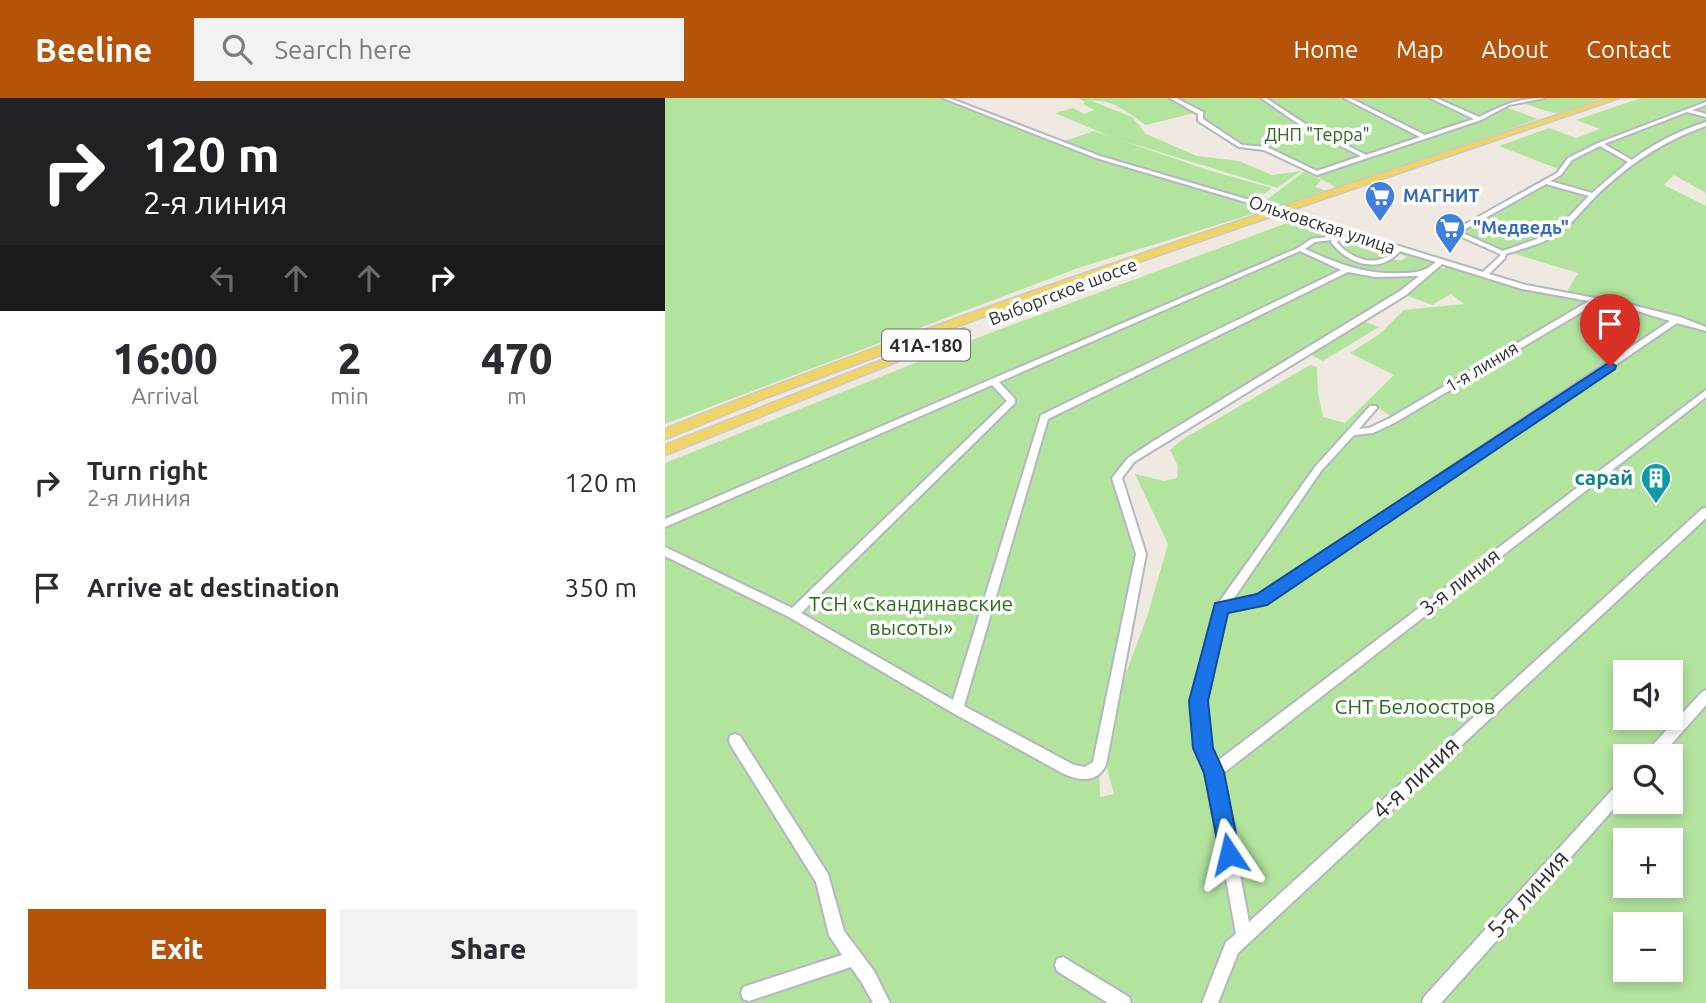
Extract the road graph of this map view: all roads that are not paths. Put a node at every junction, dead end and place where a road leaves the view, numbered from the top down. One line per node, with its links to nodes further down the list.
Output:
1 (945, 98): 19 (street, Ольховская улица)
2 (1172, 98): 15 (street)
3 (1263, 98): 15 (street)
4 (1346, 98): 13 (street)
5 (1432, 98): 11 (street)
6 (1543, 98): 11 (street)
7 (1615, 98): 19 (main road, Выборгское шоссе / 41А-180)
8 (1706, 103): 9 (street)
9 (1686, 110): 10 (street); 14 (street)
10 (1706, 116)
11 (1479, 119): 13 (street)
12 (1706, 124): 16 (street)
13 (1424, 136): 15 (street)
14 (1600, 144): 16 (street); 17 (street)
15 (1365, 156)
16 (1630, 161): 18 (street)
17 (1546, 182): 18 (street); 25 (street)
18 (1593, 195): 25 (street)
19 (1283, 211): 20 (street, Ольховская улица); 22 (main road, Выборгское шоссе / 41А-180)
20 (1344, 232): 21 (street); 24 (street, Ольховская улица)
21 (1335, 238): 23 (street); 24 (street)
22 (1188, 244): 37 (main road, Выборгское шоссе / 41А-180); 38 (main road, Выборгское шоссе / 41А-180)
23 (1300, 249): 27 (street); 33 (street)
24 (1399, 249): 26 (street, Ольховская улица)
25 (1503, 253): 29 (street)
26 (1442, 261): 28 (street); 29 (street, Ольховская улица)
27 (1346, 270): 28 (street); 45 (street)
28 (1427, 272): 45 (street)
29 (1485, 274): 30 (street, Ольховская улица)
30 (1594, 301): 31 (street, Ольховская улица); 36 (street, 1-я линия)
31 (1677, 320): 32 (street, Ольховская улица); 42 (street)
32 (1706, 329)
33 (995, 383): 40 (street); 43 (street)
34 (1706, 393): 48 (street, 3-я линия)
35 (1373, 408): 36 (street)
36 (1351, 432): 42 (street)
37 (665, 434)
38 (665, 450)
39 (1706, 512): 50 (street, 4-я линия)
40 (665, 523)
41 (665, 551): 43 (street)
42 (1221, 608): 48 (street)
43 (793, 614): 45 (street)
44 (1706, 696): 47 (street)
45 (957, 709)
46 (735, 740): 51 (street)
47 (1663, 744)
48 (1214, 772): 50 (street)
49 (1613, 799): 57 (street, 5-я линия)
50 (1244, 936): 56 (street, 4-я линия)
51 (853, 959): 53 (street); 54 (street)
52 (1063, 965): 55 (street)
53 (749, 993)
54 (882, 1003)
55 (1123, 1003)
56 (1210, 1003)
57 (1430, 1003)

